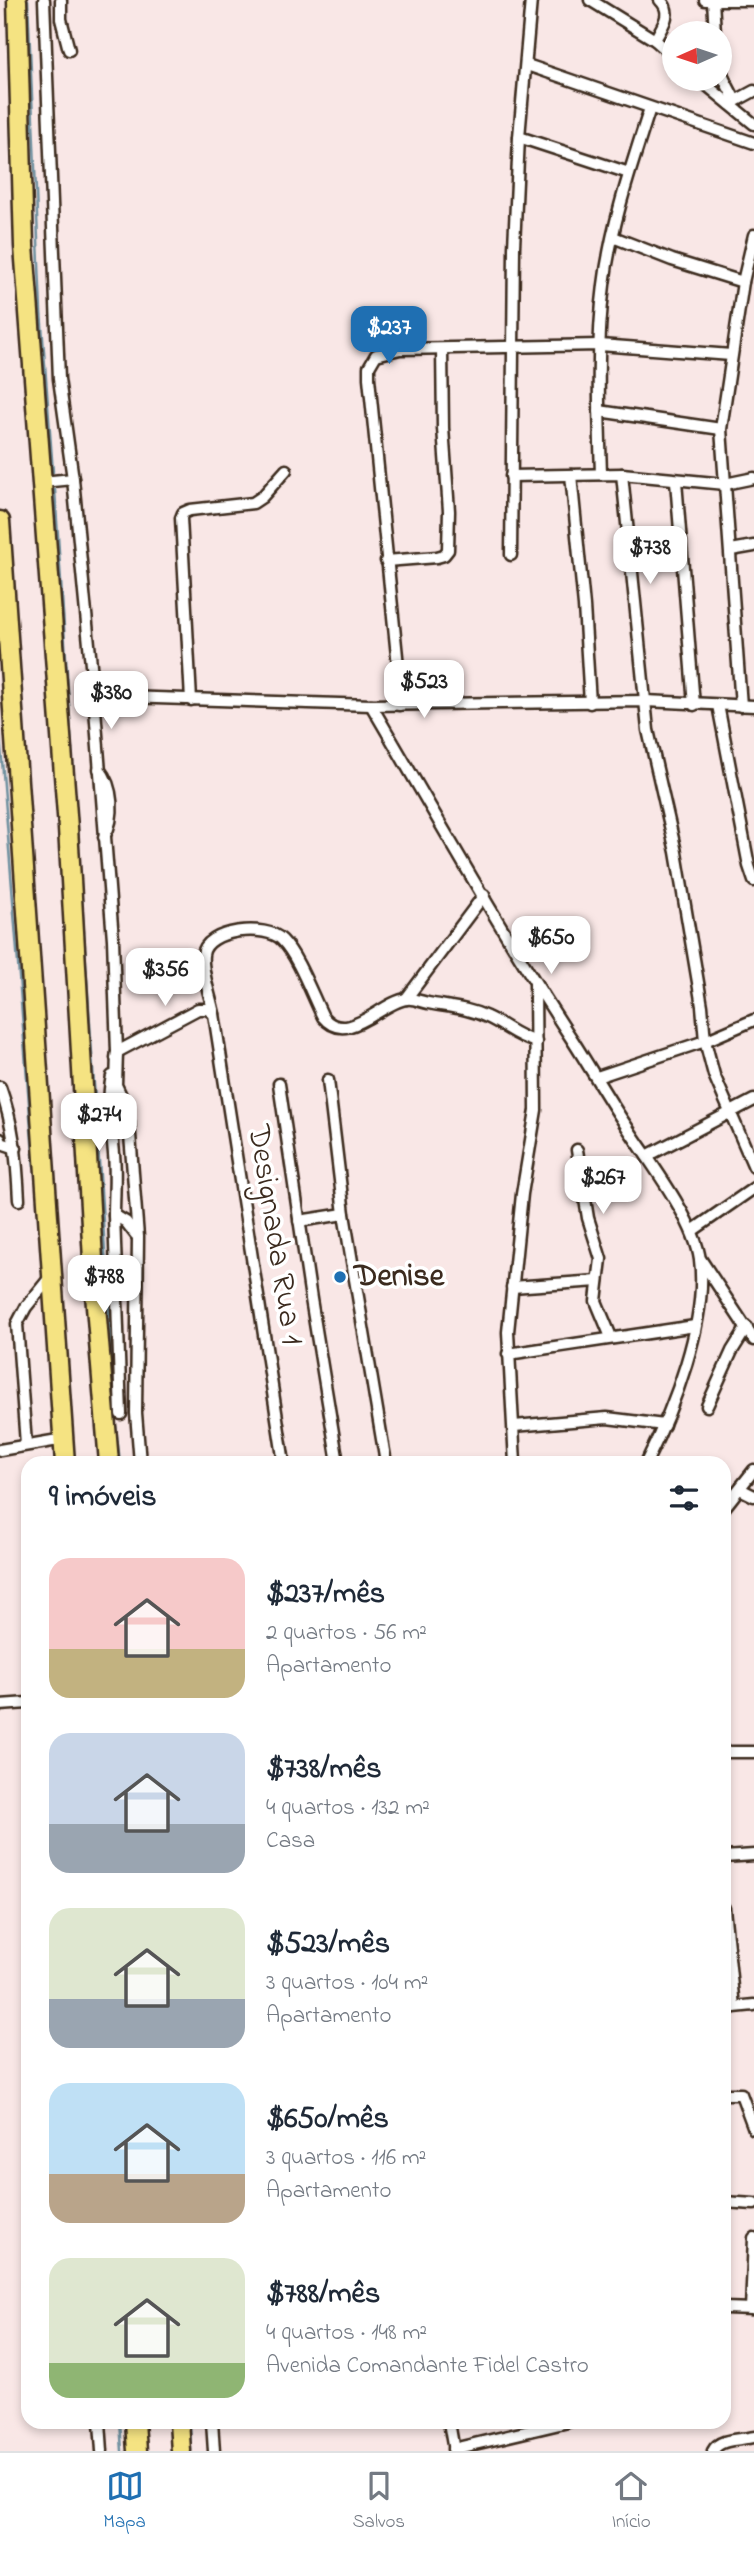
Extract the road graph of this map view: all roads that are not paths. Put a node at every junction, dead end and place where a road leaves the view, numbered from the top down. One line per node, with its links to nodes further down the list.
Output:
1 (17, 0): 43 (highway)
2 (44, 0): 11 (street)
3 (60, 0): 11 (street); 15 (street)
4 (531, 0): 16 (street)
5 (590, 0): 13 (street)
6 (660, 0): 13 (street)
7 (705, 0): 10 (street)
8 (731, 0): 9 (street); 10 (street)
9 (754, 0)
10 (713, 1): 12 (street)
11 (45, 20): 41 (street)
12 (714, 21)
13 (654, 40): 14 (street)
14 (662, 47)
15 (69, 50)
16 (527, 65): 21 (street); 23 (street)
17 (715, 91): 20 (street)
18 (728, 91): 20 (street)
19 (754, 91): 20 (street)
20 (732, 103): 22 (street)
21 (650, 108): 24 (street); 25 (street)
22 (754, 124)
23 (519, 137): 25 (street); 29 (street)
24 (754, 143)
25 (629, 173): 27 (street)
26 (754, 234): 28 (street)
27 (613, 237): 28 (street); 30 (street)
28 (743, 282): 32 (street)
29 (514, 345): 30 (street); 31 (street); 39 (street)
30 (600, 345): 32 (street); 33 (street)
31 (442, 349): 49 (street); 49 (street)
32 (731, 355): 34 (street)
33 (599, 411): 34 (street); 36 (street)
34 (721, 429): 44 (street)
35 (286, 470): 52 (street)
36 (601, 474): 37 (street); 38 (street)
37 (622, 474): 42 (street); 53 (street)
38 (571, 475): 39 (street); 54 (street)
39 (511, 476): 48 (street)
40 (754, 478): 44 (street)
41 (73, 479): 43 (street); 51 (street)
42 (676, 481): 44 (street); 57 (street)
43 (42, 482): 101 (highway)
44 (725, 484): 47 (street)
45 (0, 521): 50 (highway)
46 (754, 547): 47 (street)
47 (731, 550): 59 (street)
48 (511, 555)
49 (386, 561): 56 (street)
50 (3, 632): 91 (highway)
51 (94, 696): 52 (street); 69 (street)
52 (191, 700): 55 (street)
53 (645, 701): 54 (street); 57 (street); 67 (street)
54 (590, 703): 56 (street)
55 (371, 705): 56 (street); 62 (street)
56 (399, 705)
57 (694, 705): 58 (street)
58 (718, 705): 59 (street); 61 (street)
59 (741, 706): 60 (street)
60 (754, 706)
61 (754, 881)
62 (484, 895): 63 (street); 64 (street)
63 (535, 980): 68 (street); 70 (street)
64 (406, 999): 65 (street, Designada Rua 1); 68 (street)
65 (214, 1014): 69 (street); 110 (street, Designada Rua 1)
66 (754, 1020): 67 (street)
67 (705, 1041): 70 (street); 75 (street)
68 (536, 1042): 93 (street)
69 (117, 1052): 76 (street); 81 (street)
70 (597, 1077): 80 (street)
71 (328, 1080): 85 (street)
72 (279, 1084): 87 (street)
73 (0, 1087): 78 (street)
74 (754, 1100): 75 (street)
75 (731, 1111): 80 (street); 82 (street)
76 (129, 1122): 81 (street); 89 (street)
77 (0, 1139): 78 (street)
78 (16, 1148): 84 (street)
79 (577, 1150): 92 (street)
80 (647, 1156): 88 (street)
81 (115, 1165): 86 (street)
82 (754, 1165)
83 (754, 1188): 88 (street)
84 (19, 1200)
85 (344, 1214): 87 (street); 112 (street)
86 (114, 1216): 89 (street); 101 (street)
87 (299, 1222): 111 (street)
88 (692, 1231): 90 (street)
89 (138, 1237): 100 (street)
90 (700, 1260): 94 (street); 95 (street)
91 (53, 1273): 104 (highway); 105 (street)
92 (598, 1281): 93 (street); 96 (street)
93 (512, 1287): 98 (street)
94 (695, 1326): 96 (street); 102 (street)
95 (747, 1327): 97 (street); 99 (street)
96 (611, 1337): 98 (street)
97 (754, 1340)
98 (508, 1354): 103 (street)
99 (707, 1406)
100 (136, 1413): 101 (street); 109 (street)
101 (113, 1415): 108 (highway)
102 (664, 1424): 103 (street); 114 (street)
103 (514, 1426): 113 (street)
104 (64, 1439): 105 (street); 107 (highway)
105 (26, 1444): 106 (street)
106 (0, 1450)
107 (65, 1456)
108 (110, 1456)
109 (139, 1456)
110 (283, 1456)
111 (337, 1456)
112 (385, 1456)
113 (515, 1456)
114 (649, 1456)
115 (754, 1470): 116 (street)
116 (740, 1489): 117 (street); 118 (street)
117 (754, 1496)
118 (731, 1500)
119 (21, 1703): 120 (street)
120 (0, 1704)
121 (731, 1752): 122 (street)
122 (754, 1752)
123 (754, 1855): 124 (street)
124 (731, 1857)
125 (754, 2006): 126 (street)
126 (731, 2008)
127 (754, 2092): 129 (street)
128 (731, 2094): 129 (street)
129 (741, 2094): 130 (street)
130 (754, 2129)
131 (731, 2202): 132 (street)
132 (754, 2204)
133 (754, 2238): 135 (street)
134 (731, 2308): 135 (street)
135 (753, 2309)
136 (100, 2429): 144 (street)
137 (135, 2429): 145 (highway)
138 (179, 2429): 146 (highway)
139 (212, 2429): 147 (street)
140 (450, 2429): 143 (street)
141 (540, 2429): 143 (street)
142 (754, 2438): 148 (street)
143 (454, 2450)
144 (102, 2451)
145 (137, 2451)
146 (181, 2451)
147 (214, 2451)
148 (713, 2451)

